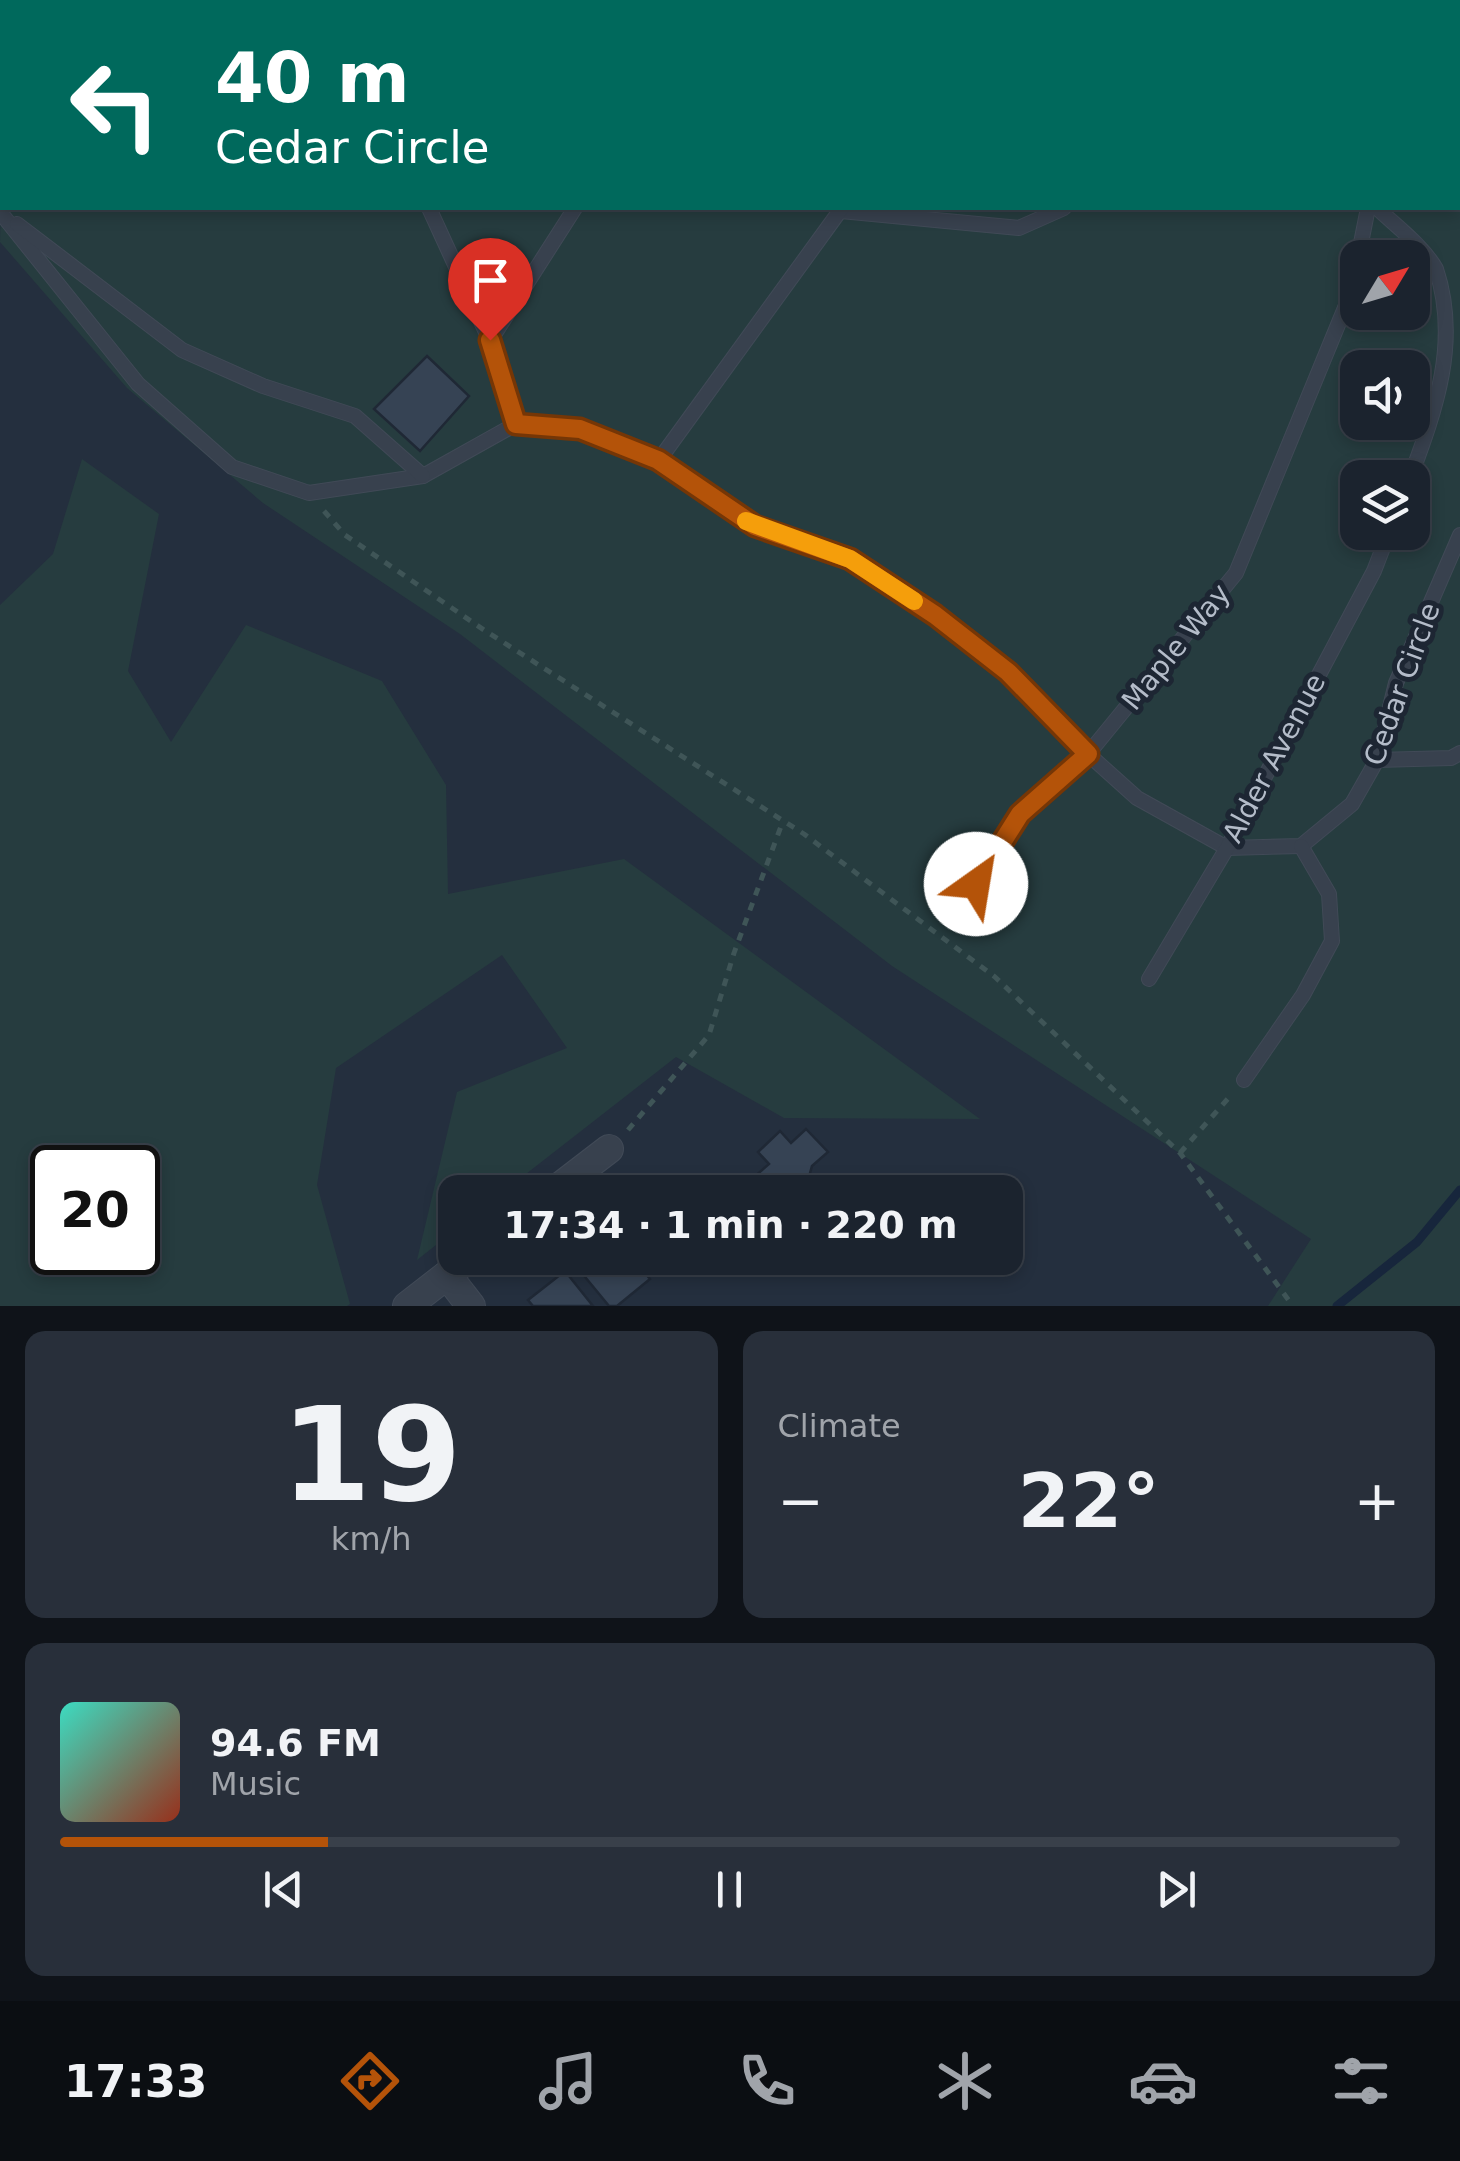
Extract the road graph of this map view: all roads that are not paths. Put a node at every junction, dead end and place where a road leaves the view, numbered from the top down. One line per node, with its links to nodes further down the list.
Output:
1 (430, 210): 12 (lane)
2 (574, 210): 12 (lane)
3 (841, 210): 14 (lane)
4 (867, 210): 9 (lane)
5 (1060, 210): 9 (lane)
6 (1368, 210): 10 (lane, Maple Way)
7 (1378, 210): 15 (lane)
8 (0, 211): 16 (lane); 16 (lane)
9 (943, 213)
10 (1362, 240)
11 (1340, 320): 20 (lane, Maple Way)
12 (490, 340): 13 (lane)
13 (516, 424): 14 (lane); 16 (lane)
14 (658, 460): 20 (lane)
15 (1417, 460)
16 (423, 476)
17 (1460, 535): 21 (lane, Cedar Circle)
18 (1382, 550): 23 (lane, Alder Avenue)
19 (1460, 752): 21 (lane)
20 (1088, 754): 23 (lane); 24 (lane, Maple Way)
21 (1377, 760): 22 (lane, Cedar Circle)
22 (1301, 846): 23 (lane); 26 (lane)
23 (1227, 848): 25 (lane, Alder Avenue)
24 (976, 884)
25 (1149, 978)
26 (1244, 1080)
27 (616, 1142): 28 (street)
28 (574, 1175)
29 (447, 1275): 31 (street)
30 (461, 1275): 32 (street)
31 (407, 1306)
32 (471, 1306)

